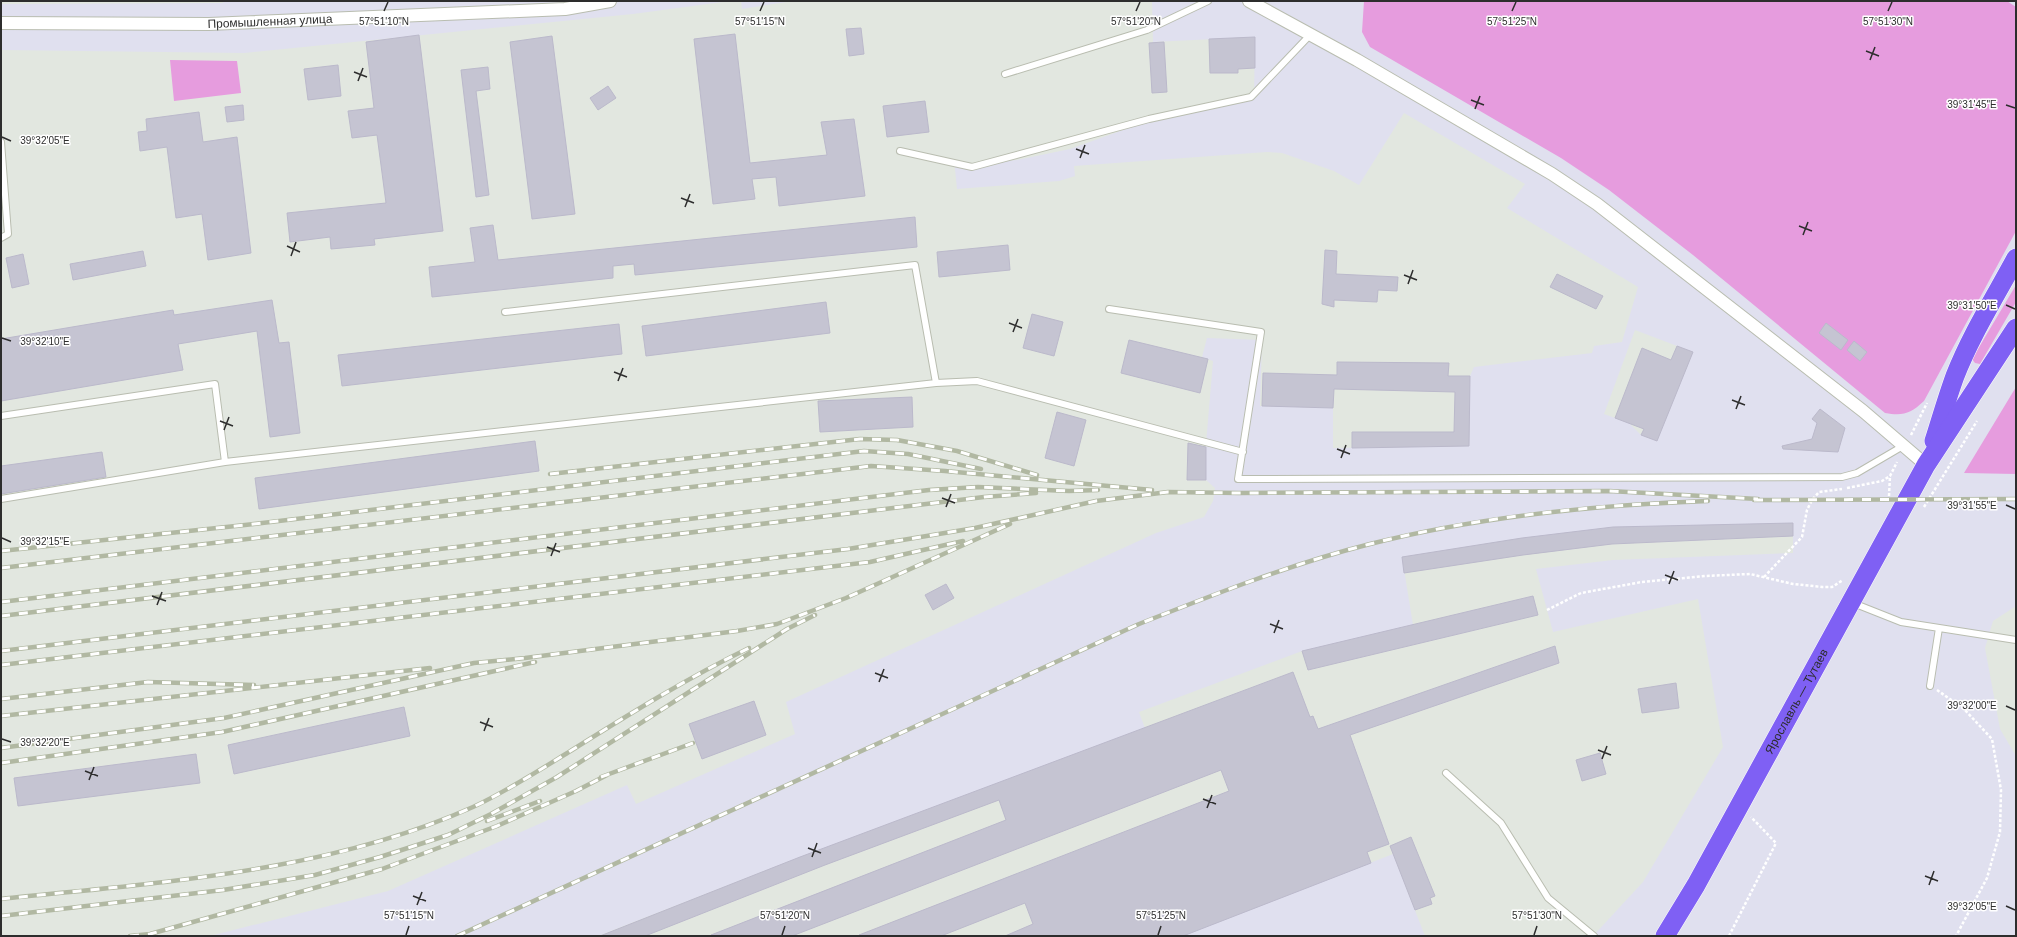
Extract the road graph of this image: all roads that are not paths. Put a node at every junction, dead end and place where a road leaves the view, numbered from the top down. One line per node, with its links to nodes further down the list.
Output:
1 (610, 1): 4 (street, Промышленная улица)
2 (1208, 1): 6 (lane)
3 (1249, 1): 5 (street)
4 (1, 23)
5 (1311, 34): 8 (lane); 16 (street)
6 (1005, 74)
7 (1, 142): 9 (lane)
8 (900, 151)
9 (1, 238)
10 (2016, 258): 19 (main road)
11 (1109, 309): 17 (lane)
12 (505, 312): 14 (lane)
13 (2016, 328): 19 (main road)
14 (936, 383): 17 (lane); 18 (lane)
15 (1, 416): 18 (lane)
16 (1904, 446): 17 (lane); 19 (street)
17 (1242, 452)
18 (225, 462): 20 (lane)
19 (1926, 465): 21 (main road, Ярославль — Тутаев)
20 (1, 499)
21 (1851, 603): 22 (lane); 27 (main road, Ярославль — Тутаев)
22 (1939, 628): 23 (lane); 24 (lane)
23 (2016, 640)
24 (1930, 686)
25 (1446, 773): 26 (lane)
26 (1594, 936)
27 (1665, 936)

